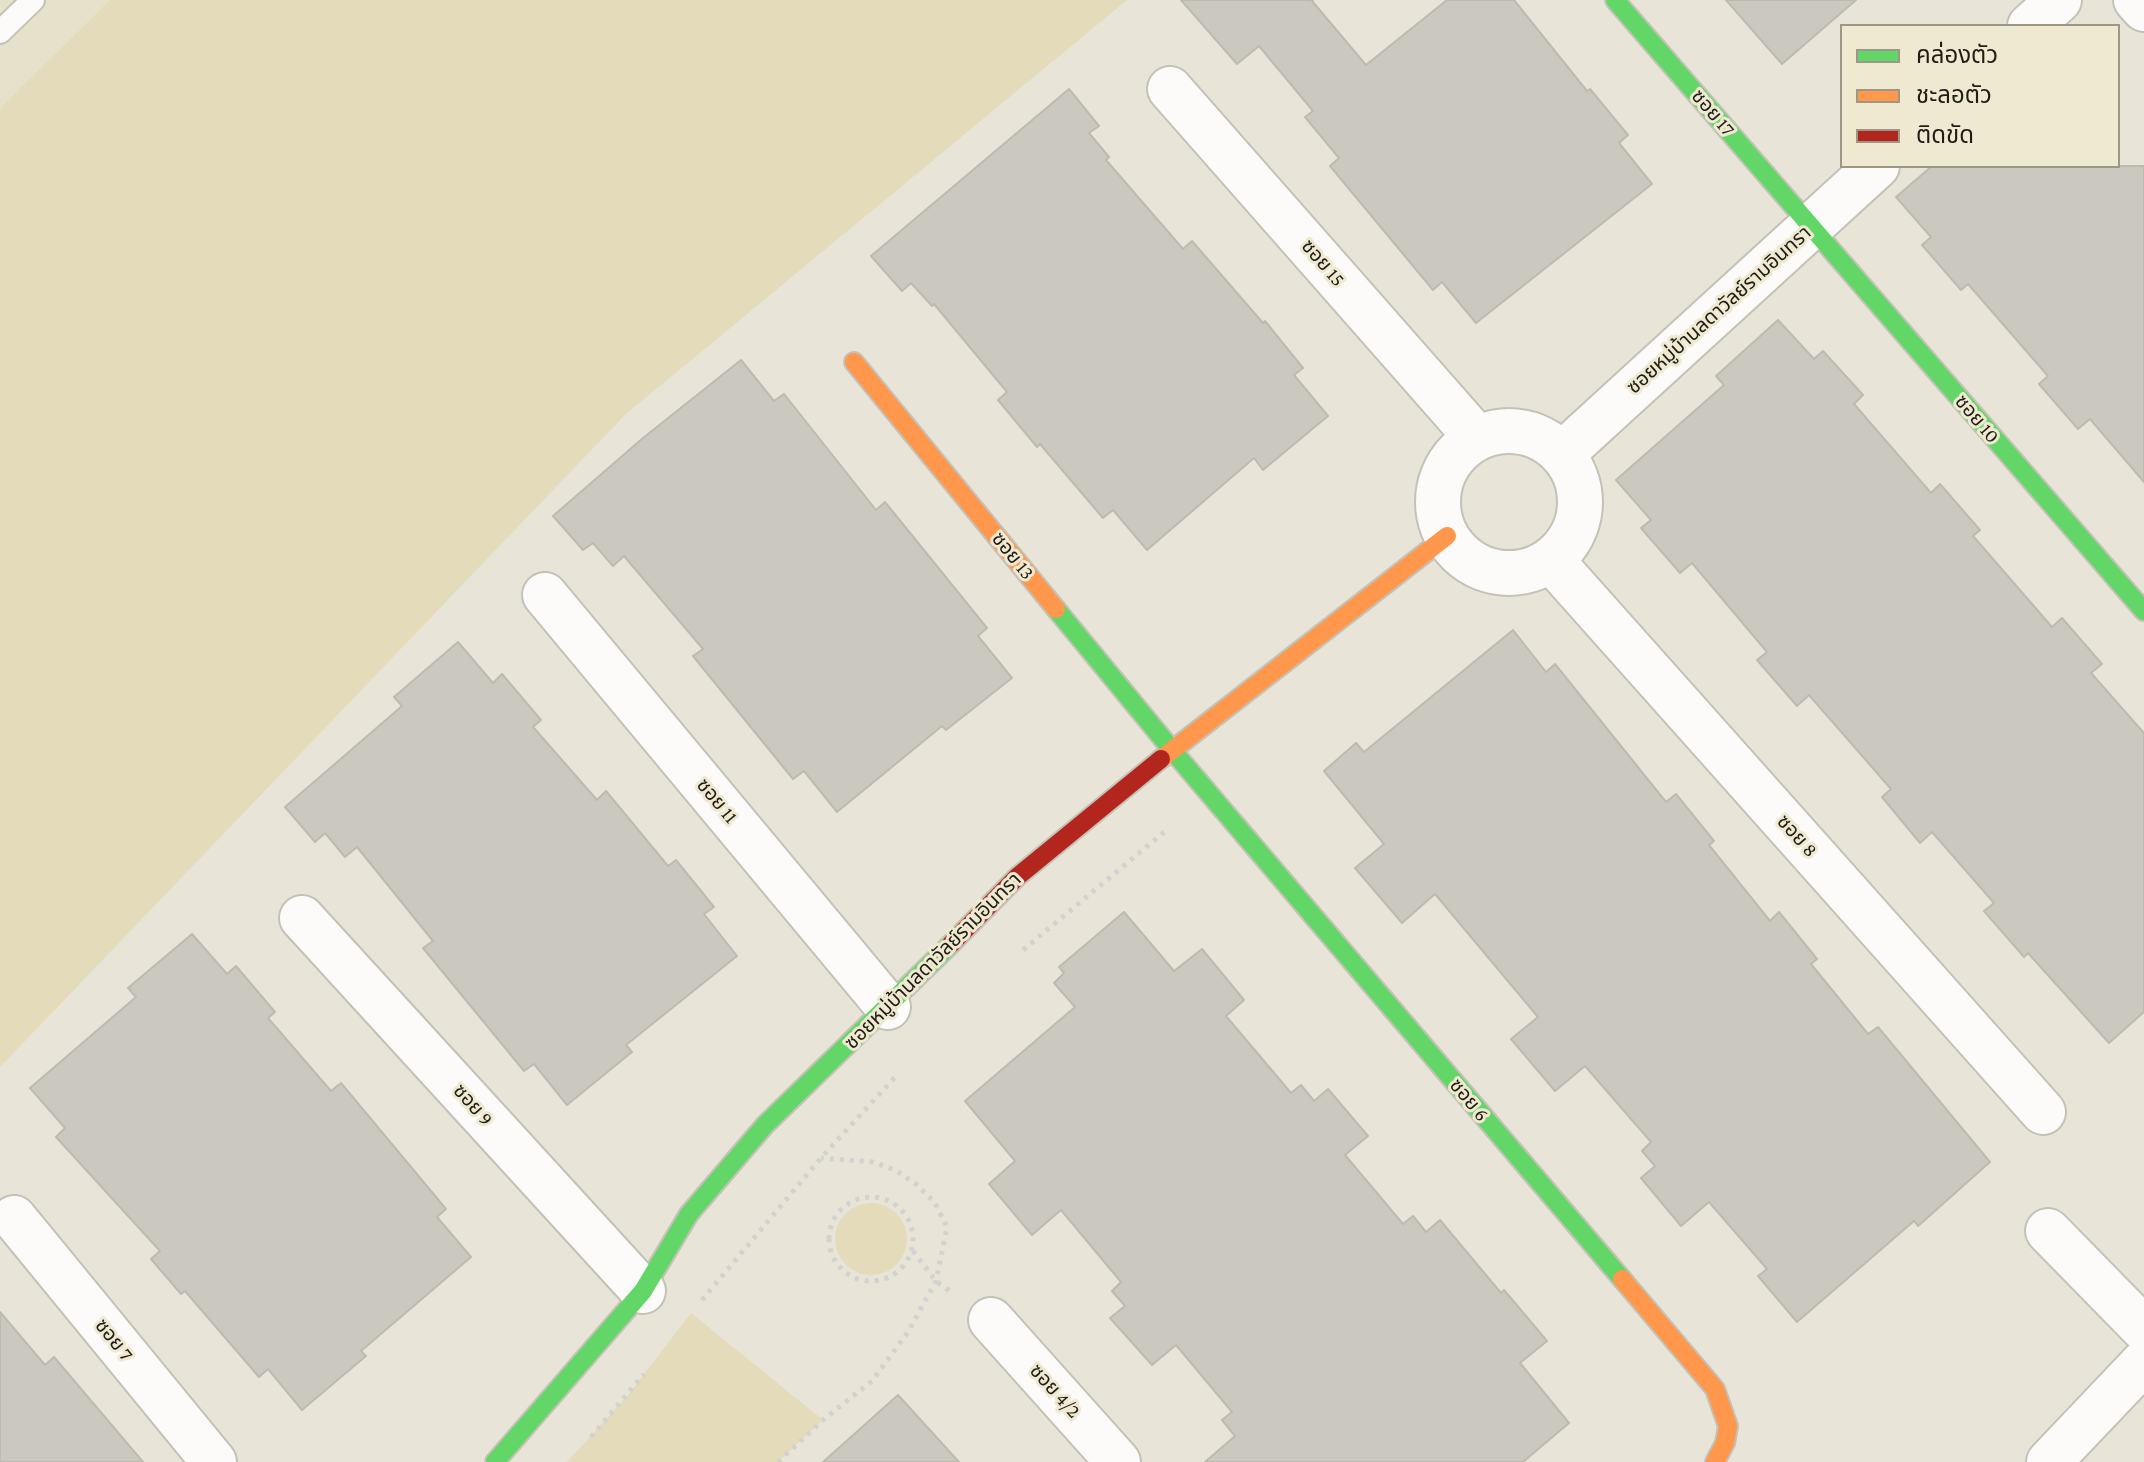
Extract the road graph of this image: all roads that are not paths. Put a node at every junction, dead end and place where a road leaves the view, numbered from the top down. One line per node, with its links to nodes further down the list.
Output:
1 (33, 0): 7 (lane)
2 (1615, 0): 10 (street, ซอย 17)
3 (2059, 0): 6 (street)
4 (2136, 0): 5 (street)
5 (2144, 9)
6 (2032, 24)
7 (0, 32)
8 (1170, 89): 12 (street, ซอย 15)
9 (1875, 168): 10 (street, ซอยหมู่บ้านลดาวัลย์รามอินทรา)
10 (1810, 227): 13 (street, ซอยหมู่บ้านลดาวัลย์รามอินทรา); 17 (street, ซอย 10)
11 (854, 362): 18 (street, ซอย 13)
12 (1477, 438): 13 (street); 14 (street)
13 (1562, 454): 15 (street)
14 (1447, 536): 15 (street); 18 (street, ซอยหมู่บ้านลดาวัลย์รามอินทรา)
15 (1551, 560): 21 (street, ซอย 8)
16 (545, 595): 20 (street, ซอย 11)
17 (2144, 611)
18 (1172, 750): 20 (street, ซอยหมู่บ้านลดาวัลย์รามอินทรา); 31 (street, ซอย 6)
19 (302, 918): 24 (street, ซอย 9)
20 (888, 1007): 24 (street, ซอยหมู่บ้านลดาวัลย์รามอินทรา)
21 (2043, 1112)
22 (14, 1218): 28 (street, ซอย 7)
23 (2048, 1231): 26 (street)
24 (643, 1291): 29 (street, ซอยหมู่บ้านลดาวัลย์รามอินทรา)
25 (991, 1320): 30 (street, ซอย 4/2)
26 (2144, 1329)
27 (2144, 1362): 32 (street)
28 (214, 1462)
29 (495, 1462)
30 (1118, 1462)
31 (1715, 1462)
32 (2049, 1462)

